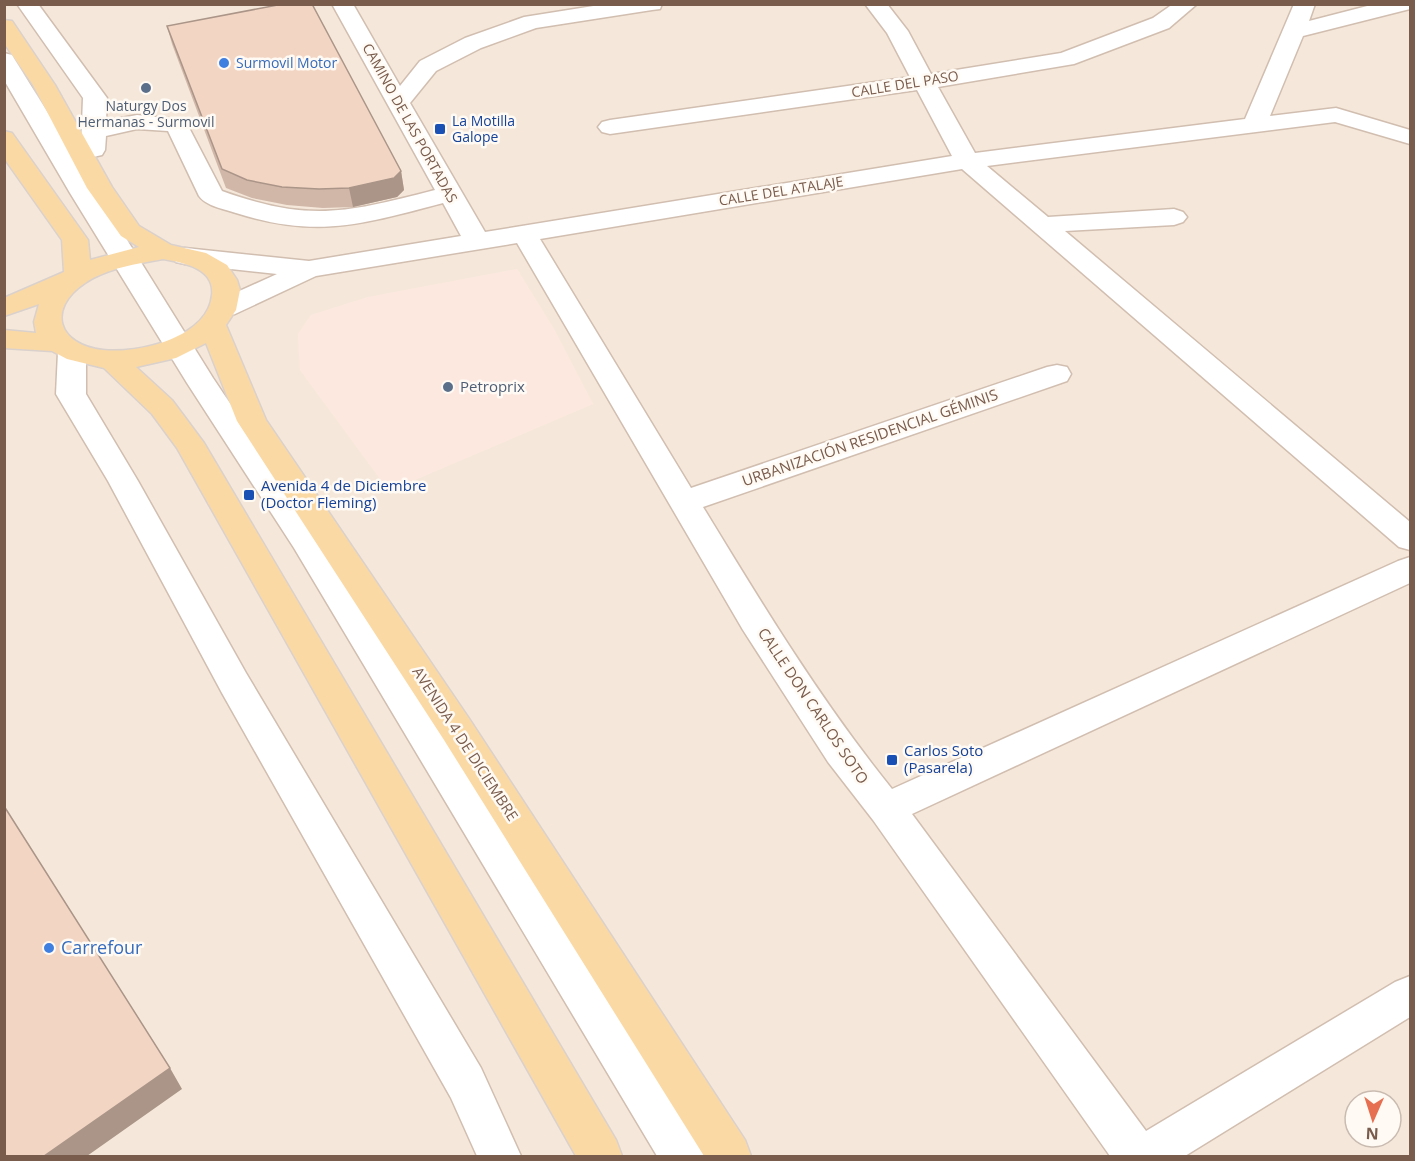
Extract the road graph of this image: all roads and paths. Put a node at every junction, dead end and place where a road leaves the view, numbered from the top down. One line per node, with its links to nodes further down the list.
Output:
1 (27, 4): 14 (street)
2 (342, 4): 15 (street, CAMINO DE LAS PORTADAS)
3 (652, 4): 8 (street)
4 (876, 4): 12 (street)
5 (1187, 4): 12 (street, CALLE DEL PASO)
6 (1305, 4): 10 (street)
7 (1402, 4): 10 (street)
8 (528, 13): 15 (street)
9 (4, 26): 24 (main road)
10 (1293, 32): 17 (street)
11 (4, 60): 32 (street)
12 (924, 82): 18 (street, CALLE DEL PASO); 23 (street)
13 (4, 89): 32 (street)
14 (95, 98): 16 (street); 19 (street)
15 (399, 102): 25 (street, CAMINO DE LAS PORTADAS)
16 (137, 122): 19 (street); 27 (street)
17 (1254, 126): 20 (street, CALLE DEL ATALAJE); 23 (street, CALLE DEL ATALAJE)
18 (610, 127)
19 (94, 130): 24 (street)
20 (1410, 137)
21 (4, 138): 22 (main road)
22 (11, 159): 34 (main road)
23 (967, 161): 28 (street); 29 (street, CALLE DEL ATALAJE)
24 (92, 170): 31 (main road)
25 (449, 194): 27 (street); 30 (street, CAMINO DE LAS PORTADAS)
26 (1174, 217): 28 (street)
27 (343, 219): 33 (street)
28 (1042, 225): 44 (street)
29 (528, 240): 30 (street, CALLE DEL ATALAJE); 35 (street); 43 (street, CALLE DON CARLOS SOTO)
30 (477, 241): 33 (street, CALLE DEL ATALAJE)
31 (174, 254): 32 (main road); 35 (street, CALLE DEL ATALAJE); 37 (main road)
32 (115, 261): 34 (main road); 40 (street)
33 (335, 265): 35 (street, CALLE DEL ATALAJE)
34 (75, 278): 36 (main road); 39 (main road)
35 (313, 278): 37 (street, CALLE DEL ATALAJE)
36 (4, 308)
37 (219, 316): 40 (main road); 52 (main road, AVENIDA 4 DE DICIEMBRE)
38 (4, 339): 39 (main road)
39 (65, 347): 41 (main road); 48 (street)
40 (170, 349): 41 (main road); 50 (street); 51 (street)
41 (112, 360): 49 (main road)
42 (1057, 374): 43 (street, URBANIZACIÓN RESIDENCIAL GÉMINIS)
43 (683, 502): 46 (street, CALLE DON CARLOS SOTO)
44 (1410, 539)
45 (1410, 569): 46 (street)
46 (886, 809): 53 (street, CALLE DON CARLOS SOTO)
47 (1410, 995): 54 (street)
48 (499, 1156)
49 (600, 1156)
50 (656, 1156)
51 (682, 1156)
52 (729, 1156)
53 (1137, 1156)
54 (1145, 1156)

